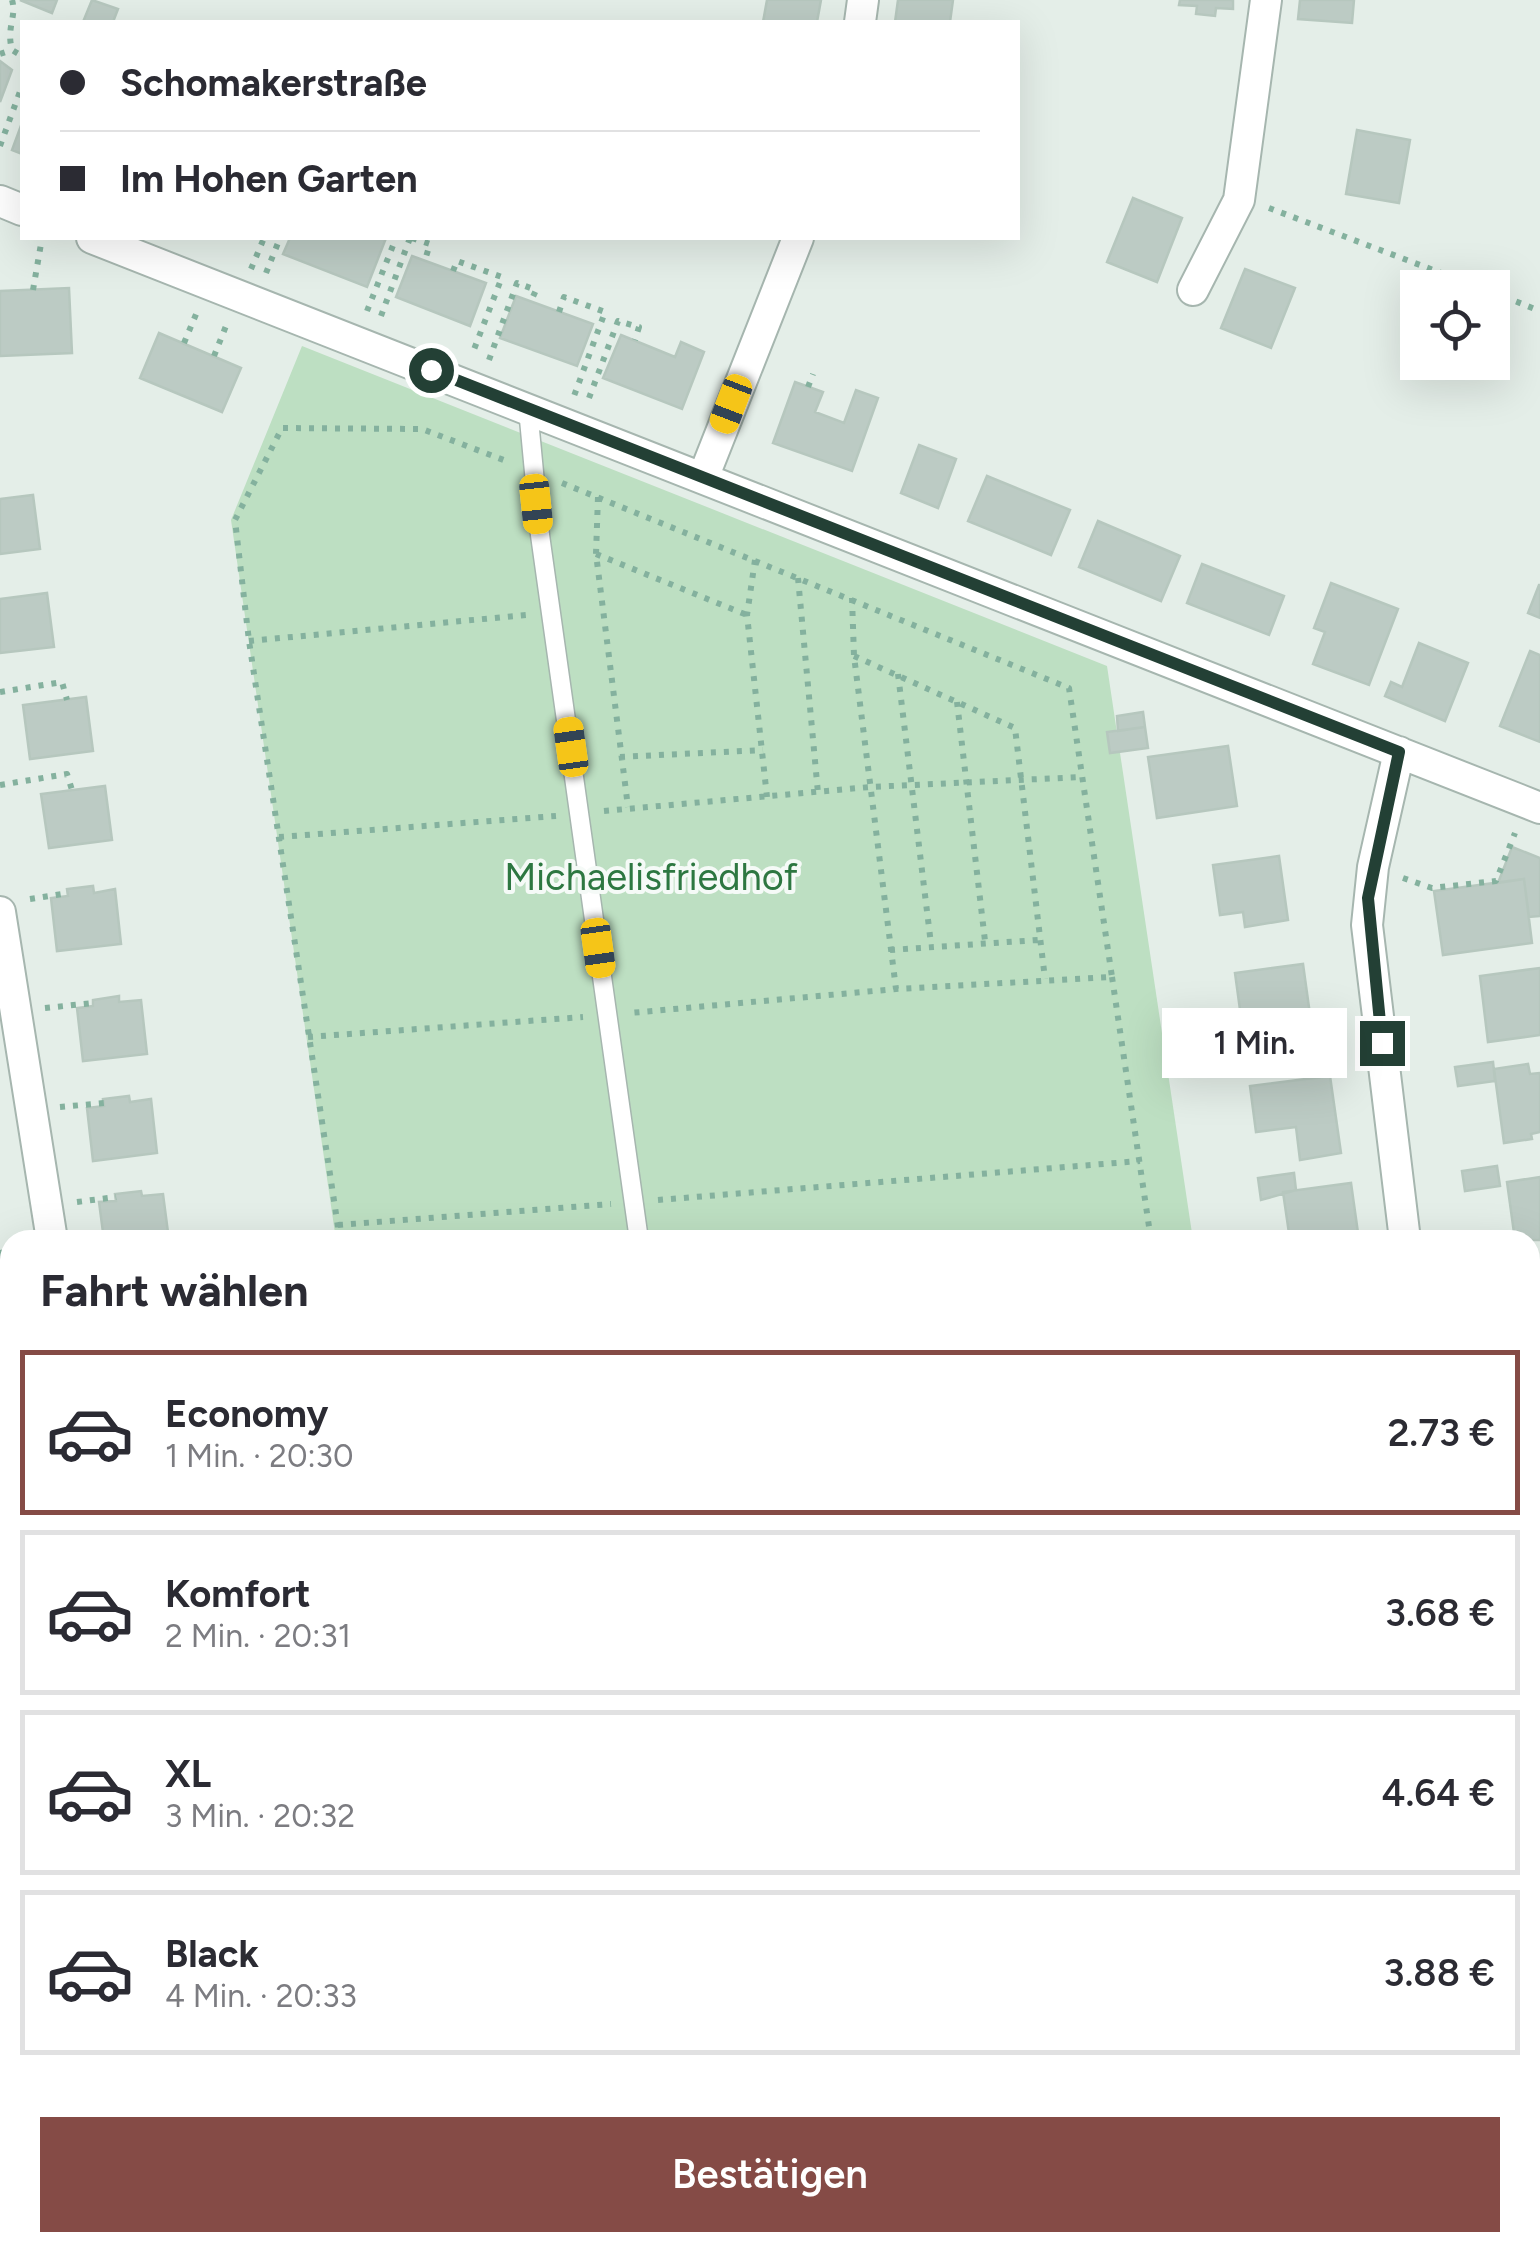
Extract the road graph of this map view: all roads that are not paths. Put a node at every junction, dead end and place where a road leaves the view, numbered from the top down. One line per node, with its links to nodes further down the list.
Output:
1 (1266, 0): 4 (street)
2 (97, 240): 5 (street)
3 (797, 240): 6 (street)
4 (1193, 290)
5 (528, 408): 6 (street); 11 (lane)
6 (703, 478): 7 (street)
7 (1399, 752): 8 (street); 12 (street)
8 (1540, 808)
9 (0, 912): 10 (street)
10 (50, 1230)
11 (638, 1230)
12 (1405, 1230)

